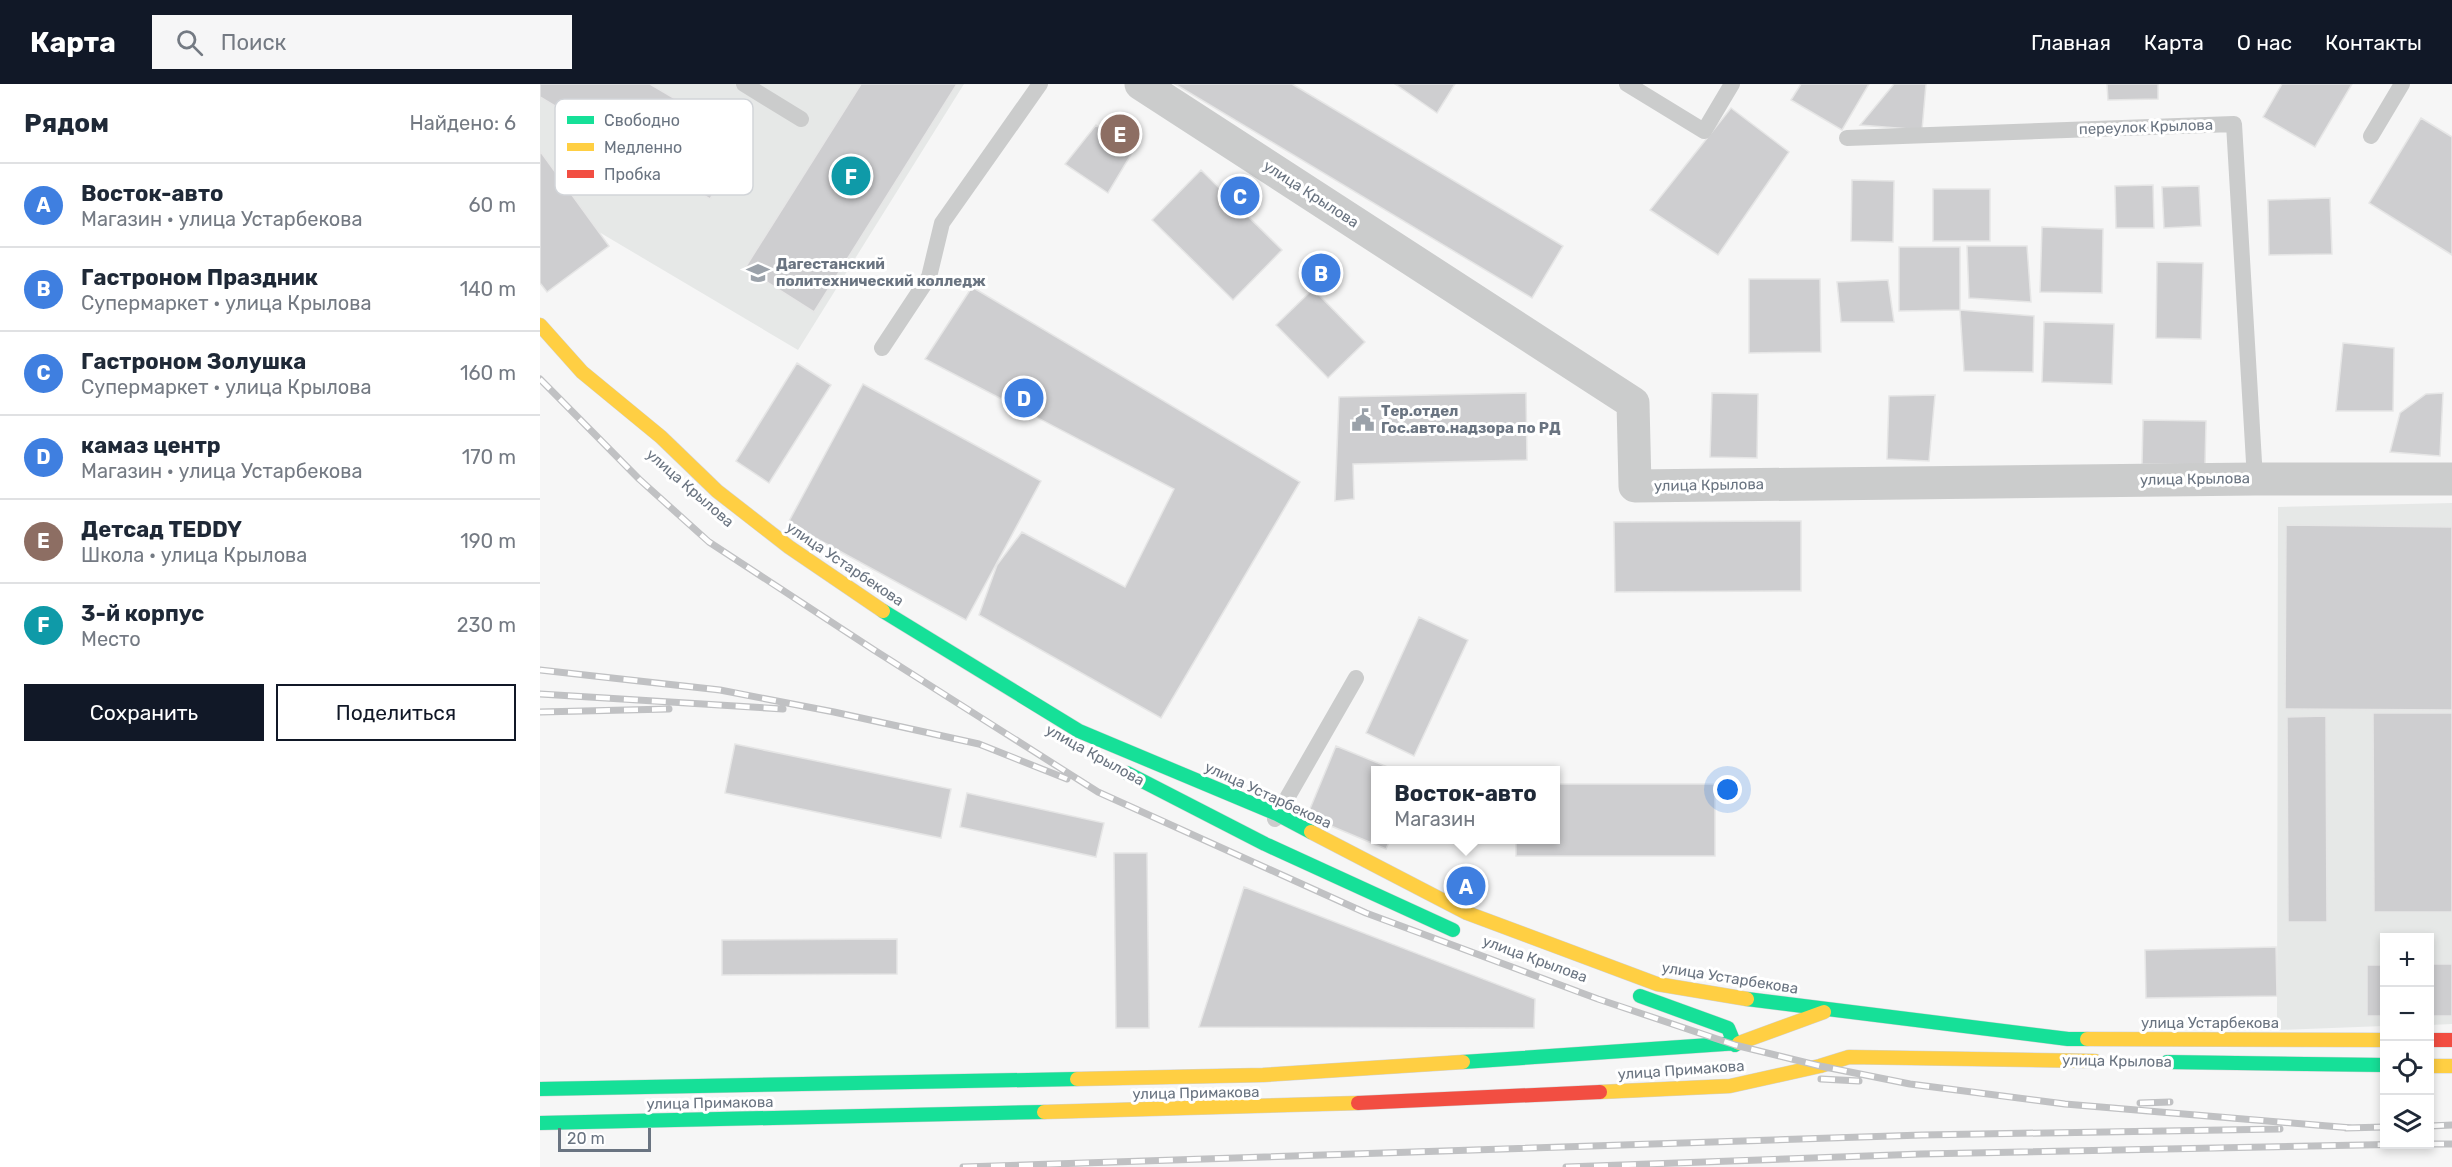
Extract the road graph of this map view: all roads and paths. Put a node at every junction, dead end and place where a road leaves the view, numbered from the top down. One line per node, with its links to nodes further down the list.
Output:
1 (744, 84): 7 (lane)
2 (1040, 84): 11 (lane)
3 (1141, 84): 13 (street, улица Крылова)
4 (1627, 84): 5 (lane)
5 (1732, 84)
6 (2402, 84): 8 (lane)
7 (801, 119)
8 (2371, 136)
9 (1847, 138): 13 (lane, переулок Крылова)
10 (540, 325): 16 (main road, улица Устарбекова)
11 (882, 348)
12 (2452, 478): 13 (street, улица Крылова)
13 (2255, 479)
14 (1356, 678): 16 (lane)
15 (1118, 768): 17 (main road, улица Крылова)
16 (1277, 814): 17 (lane); 20 (main road, улица Устарбекова)
17 (1265, 844): 18 (main road, улица Крылова)
18 (1466, 934)
19 (1630, 993): 24 (main road)
20 (1828, 1015): 21 (main road, улица Устарбекова); 24 (main road)
21 (2380, 1040)
22 (2434, 1040): 23 (main road)
23 (2452, 1040)
24 (1735, 1045): 25 (main road); 34 (main road, улица Примакова)
25 (1755, 1052)
26 (1849, 1057): 28 (main road, улица Крылова); 30 (main road, улица Примакова)
27 (1776, 1059): 30 (main road)
28 (2111, 1061)
29 (2158, 1062): 31 (main road, улица Крылова)
30 (1816, 1064): 35 (main road, улица Примакова)
31 (2380, 1065)
32 (2434, 1066): 33 (main road)
33 (2452, 1066)
34 (540, 1089)
35 (540, 1123)

